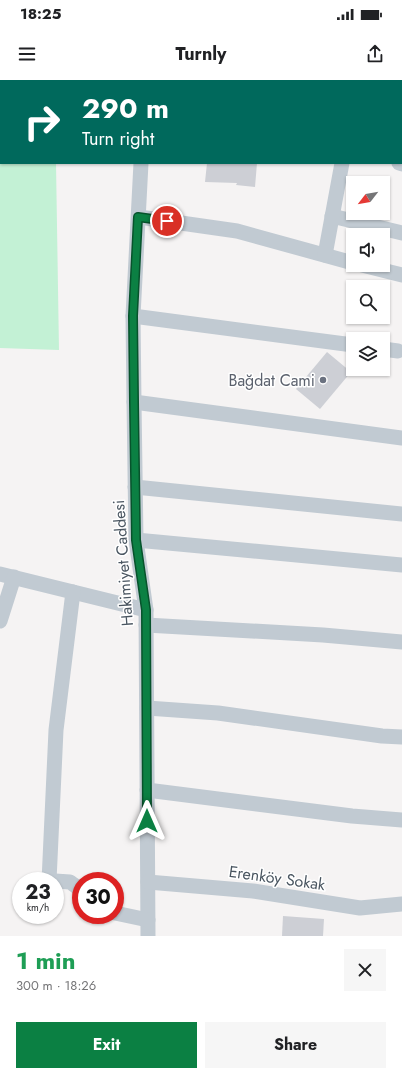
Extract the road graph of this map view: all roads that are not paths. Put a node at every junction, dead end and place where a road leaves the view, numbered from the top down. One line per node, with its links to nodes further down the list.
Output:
1 (141, 164): 4 (street, Hakimiyet Caddesi)
2 (342, 164): 3 (street)
3 (332, 216): 5 (street); 6 (street)
4 (138, 217): 6 (street); 10 (street, Hakimiyet Caddesi)
5 (402, 233)
6 (325, 255): 7 (street)
7 (346, 261)
8 (390, 272): 9 (street)
9 (402, 275)
10 (133, 316): 11 (street); 12 (street, Hakimiyet Caddesi)
11 (346, 344)
12 (134, 402): 13 (street); 14 (street, Hakimiyet Caddesi)
13 (402, 438)
14 (135, 487): 15 (street); 16 (street, Hakimiyet Caddesi)
15 (402, 514)
16 (136, 540): 17 (street); 20 (street, Hakimiyet Caddesi)
17 (402, 565)
18 (7, 575): 19 (street); 21 (street)
19 (73, 592): 20 (street); 27 (street)
20 (146, 618): 22 (street); 23 (street, Hakimiyet Caddesi)
21 (0, 621)
22 (402, 642)
23 (147, 708): 24 (street); 25 (street, Hakimiyet Caddesi)
24 (402, 737)
25 (147, 790): 26 (street); 28 (street, Hakimiyet Caddesi)
26 (402, 820)
27 (49, 872)
28 (148, 882): 29 (street, Erenköy Sokak); 31 (street, Hakimiyet Caddesi)
29 (402, 904)
30 (124, 915): 31 (street)
31 (148, 920): 32 (street, Hakimiyet Caddesi)
32 (148, 936)

